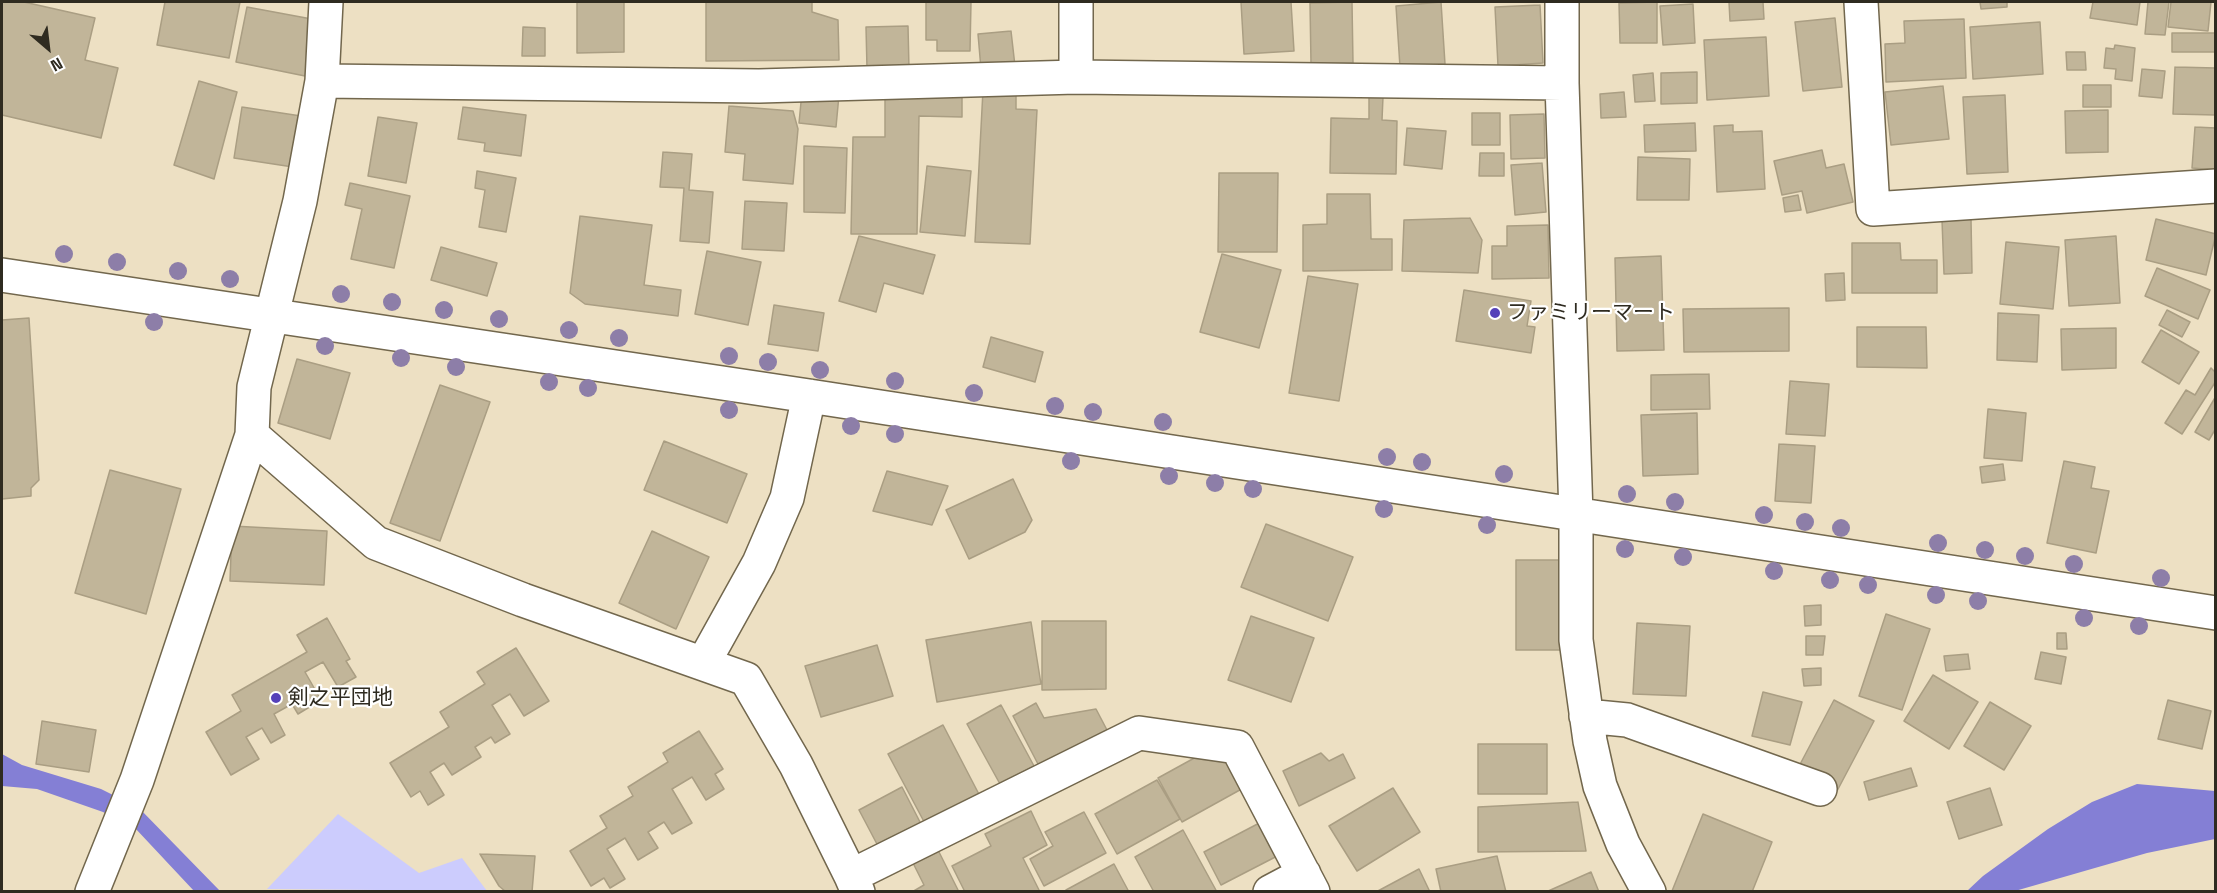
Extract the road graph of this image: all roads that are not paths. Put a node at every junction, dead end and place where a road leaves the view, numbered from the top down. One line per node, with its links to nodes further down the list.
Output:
1 (326, 2): 6 (street)
2 (1076, 2): 5 (street)
3 (1562, 2): 7 (street)
4 (1861, 2): 8 (street)
5 (1076, 77): 6 (street); 7 (street)
6 (322, 81): 10 (street)
7 (1562, 83): 13 (street)
8 (2216, 186)
9 (2, 275): 10 (street)
10 (274, 315): 11 (street); 12 (street)
11 (809, 396): 13 (street); 15 (street)
12 (252, 435): 15 (street); 20 (street)
13 (1576, 516): 14 (street); 16 (street)
14 (2216, 613)
15 (704, 662): 19 (street)
16 (1586, 716): 17 (street); 22 (street)
17 (1820, 789)
18 (1308, 883): 19 (street); 21 (street)
19 (855, 884)
20 (92, 891)
21 (1270, 891)
22 (1649, 891)

